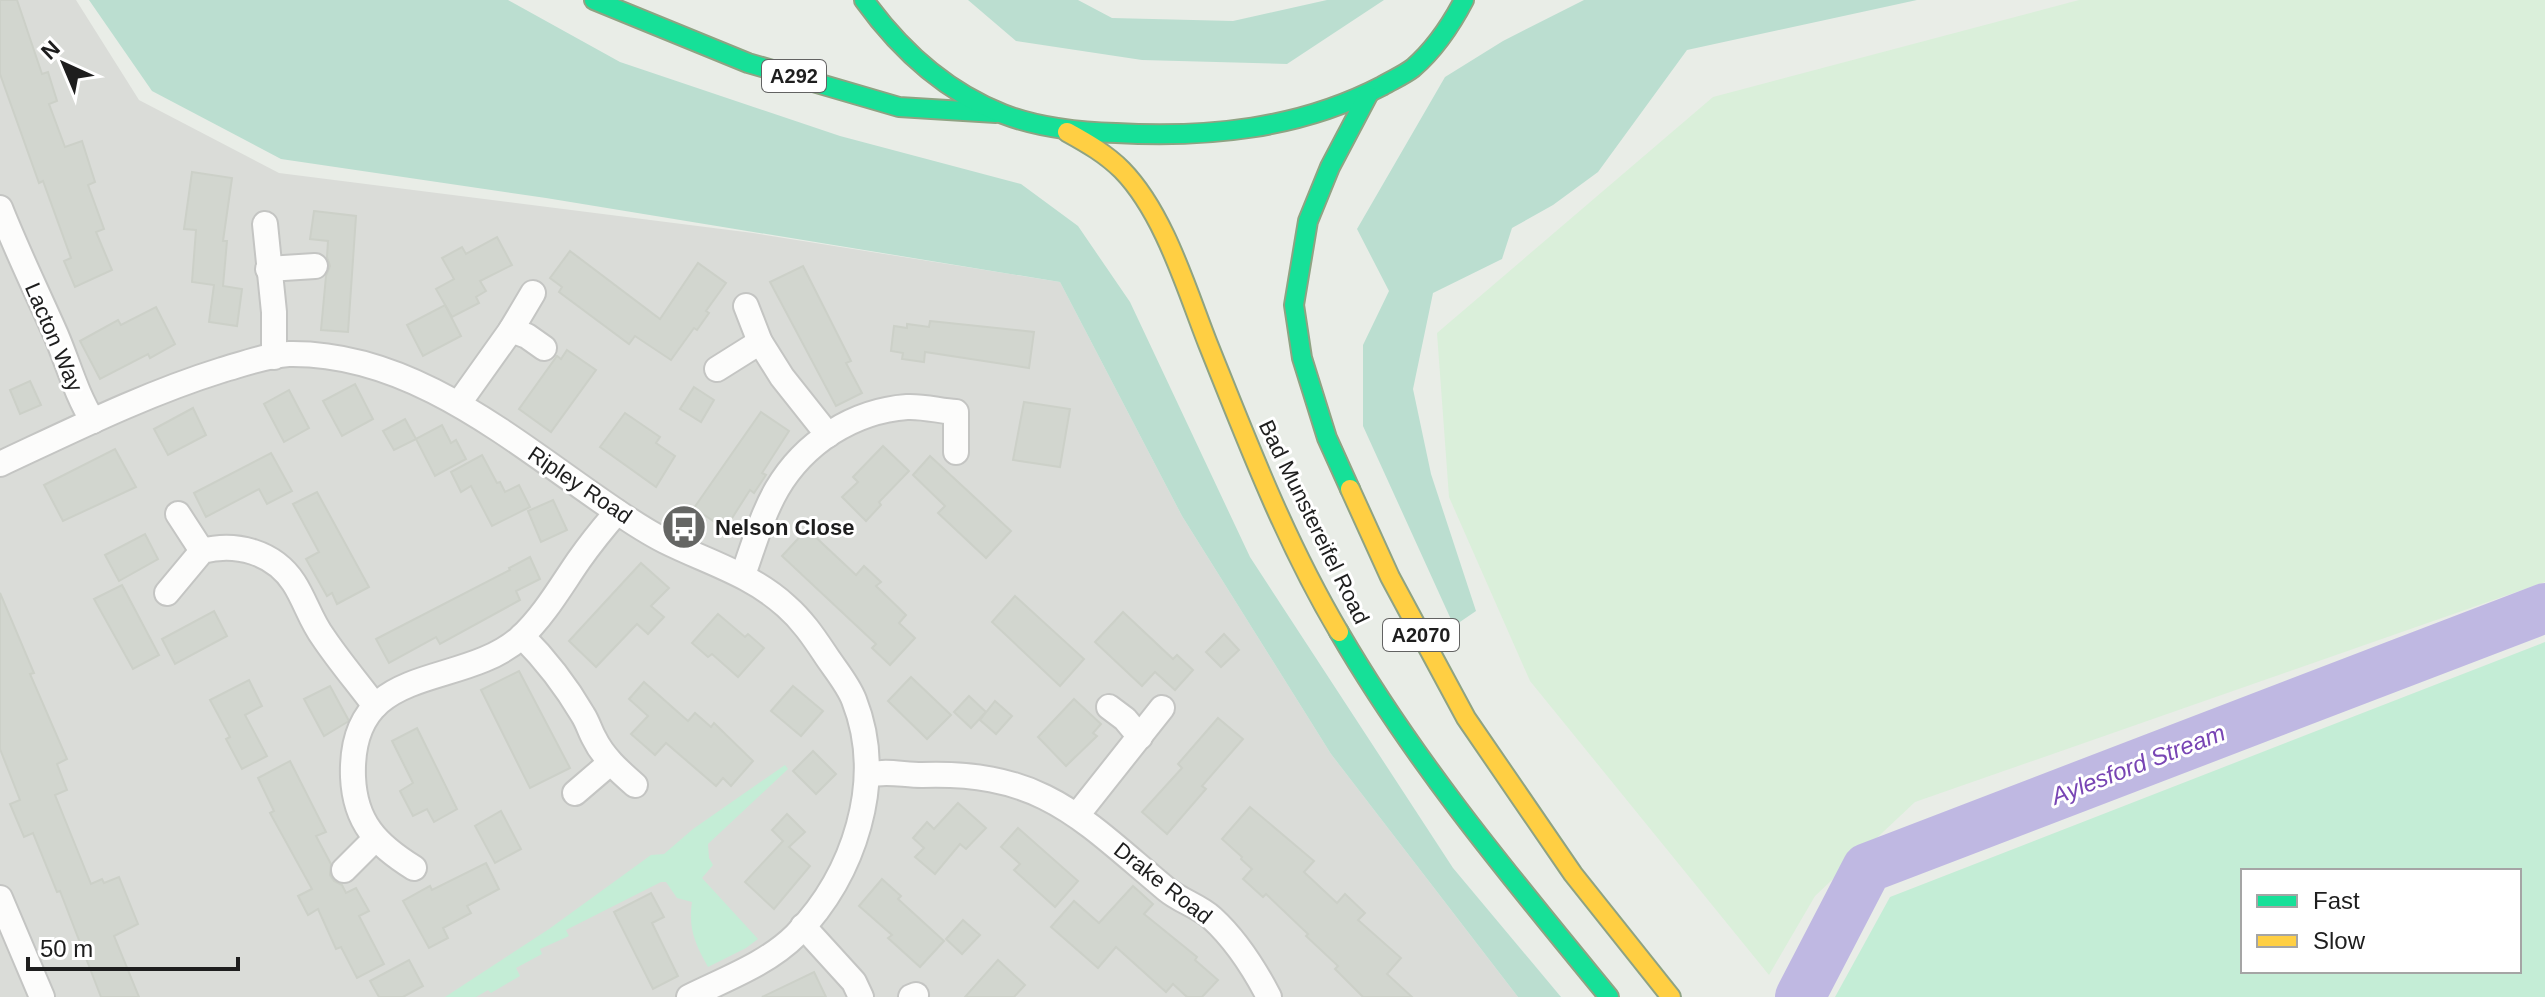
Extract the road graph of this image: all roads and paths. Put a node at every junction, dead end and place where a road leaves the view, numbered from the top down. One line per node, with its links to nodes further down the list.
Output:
1 (594, 0): 5 (main road, A292)
2 (864, 0): 5 (main road)
3 (1464, 0): 4 (main road)
4 (1368, 95): 6 (main road); 48 (main road, Bad Munstereifel Road / A2070)
5 (1003, 114): 6 (main road)
6 (1067, 132): 47 (main road, Bad Munstereifel Road / A2070)
7 (0, 208): 19 (street, Lacton Way)
8 (265, 224): 10 (street)
9 (315, 266): 10 (street)
10 (268, 269): 16 (street)
11 (533, 293): 13 (street)
12 (746, 306): 14 (street)
13 (511, 330): 15 (street); 18 (street)
14 (760, 342): 17 (street); 20 (street)
15 (544, 348)
16 (274, 357): 18 (street, Ripley Road); 19 (street, Ripley Road)
17 (717, 369)
18 (459, 403): 23 (street, Ripley Road)
19 (93, 421): 22 (street, Ripley Road)
20 (828, 435): 21 (street); 26 (street)
21 (956, 452)
22 (0, 464)
23 (617, 512): 26 (street, Ripley Road); 28 (street)
24 (178, 514): 25 (street)
25 (202, 551): 27 (street); 29 (street)
26 (743, 575): 34 (street, Ripley Road)
27 (167, 593)
28 (522, 636): 29 (street); 33 (street)
29 (375, 706): 38 (street)
30 (1109, 707): 32 (street)
31 (1162, 708): 32 (street)
32 (1140, 737): 37 (street)
33 (610, 763): 35 (street); 36 (street)
34 (868, 775): 37 (street, Drake Road); 42 (street, Ripley Road)
35 (635, 785)
36 (575, 793)
37 (1078, 814): 43 (street, Drake Road)
38 (375, 839): 39 (street); 40 (street)
39 (414, 868)
40 (344, 870)
41 (0, 898): 44 (street)
42 (803, 926): 45 (street, Ripley Road); 46 (street)
43 (1260, 994)
44 (42, 997)
45 (689, 997)
46 (861, 997)
47 (1609, 997)
48 (1671, 997)

